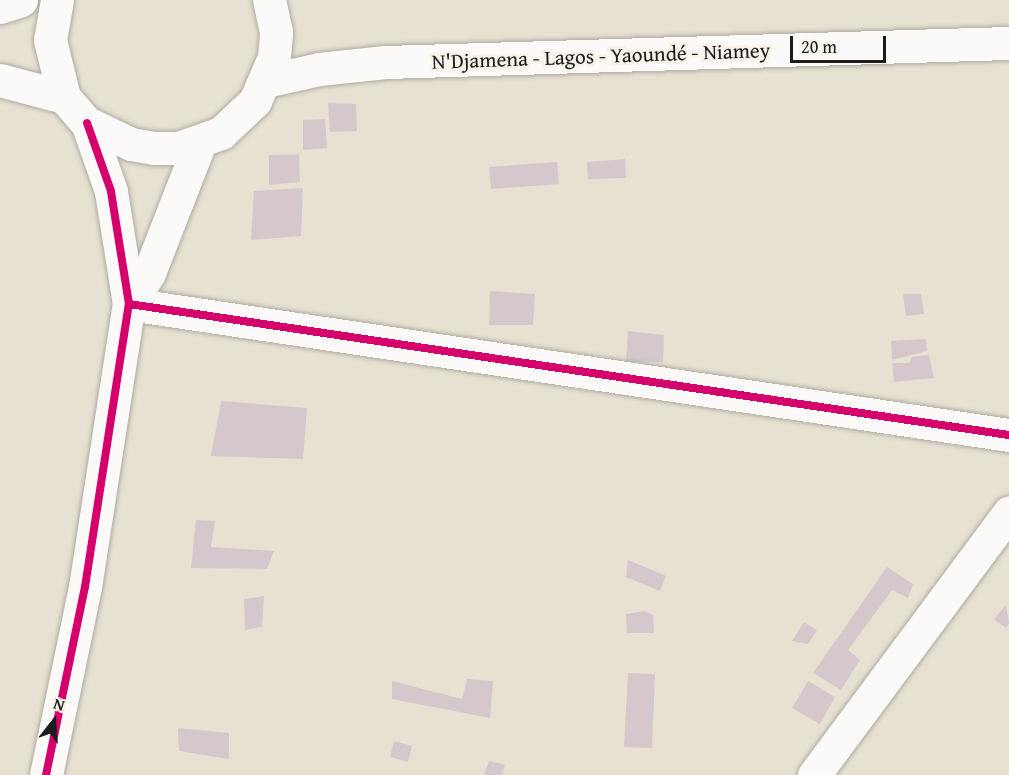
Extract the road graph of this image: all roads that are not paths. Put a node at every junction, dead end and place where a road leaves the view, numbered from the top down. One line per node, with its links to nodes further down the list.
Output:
1 (21, 0): 4 (main road)
2 (57, 0): 8 (main road)
3 (269, 0): 7 (main road)
4 (0, 7)
5 (1009, 43): 7 (main road, N'Djamena - Lagos - Yaoundé - Niamey)
6 (0, 81): 8 (main road)
7 (266, 81): 10 (main road)
8 (64, 97): 9 (main road)
9 (87, 123): 10 (main road); 11 (main road)
10 (200, 142): 11 (main road)
11 (129, 304): 12 (main road); 14 (main road)
12 (1009, 435)
13 (1009, 512): 15 (main road)
14 (46, 775)
15 (814, 775)

